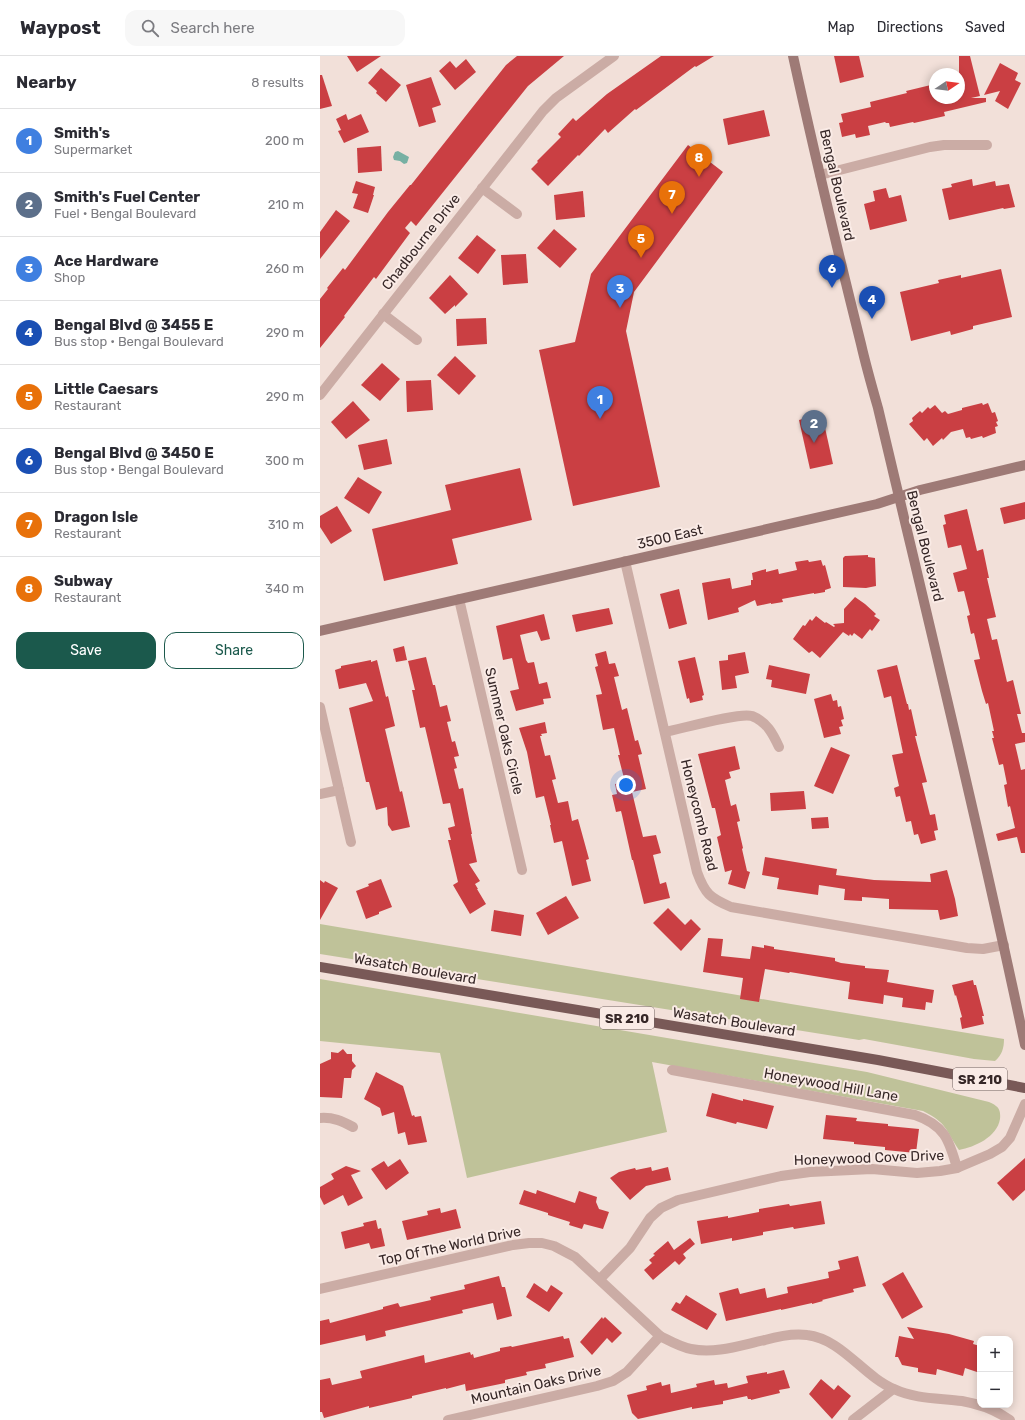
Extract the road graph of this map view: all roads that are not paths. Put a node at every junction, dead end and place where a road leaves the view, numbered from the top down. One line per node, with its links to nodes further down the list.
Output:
1 (614, 56): 5 (street, Chadbourne Drive)
2 (793, 56): 4 (main road, Bengal Boulevard)
3 (987, 145): 4 (street)
4 (820, 175): 11 (main road, Bengal Boulevard)
5 (482, 188): 6 (street); 7 (street, Chadbourne Drive)
6 (517, 214)
7 (384, 314): 8 (street); 9 (street, Chadbourne Drive)
8 (417, 340)
9 (320, 395)
10 (1025, 465): 11 (main road, 3500 East)
11 (898, 497): 12 (main road, 3500 East); 22 (main road, Bengal Boulevard)
12 (625, 561): 13 (main road, 3500 East); 16 (street, Honeycomb Road)
13 (459, 599): 14 (main road, 3500 East); 21 (street, Summer Oaks Circle)
14 (320, 630)
15 (320, 707): 18 (street)
16 (665, 732): 17 (street); 22 (street, Honeycomb Road)
17 (779, 747)
18 (339, 790): 19 (street); 20 (street)
19 (320, 794)
20 (351, 842)
21 (522, 870)
22 (1004, 945): 24 (main road, Bengal Boulevard)
23 (320, 967): 26 (main road, Wasatch Boulevard / SR 210)
24 (1025, 1045)
25 (672, 1070): 30 (street, Honeywood Hill Lane)
26 (1025, 1088)
27 (1025, 1104): 30 (street, Honeywood Cove Drive)
28 (320, 1118): 29 (street)
29 (353, 1127)
30 (957, 1168): 31 (street, Honeywood Cove Drive)
31 (600, 1279): 32 (street, Top Of The World Drive); 33 (street, Top Of The World Drive)
32 (320, 1289)
33 (660, 1336): 34 (street, Top Of The World Drive); 35 (street, Mountain Oaks Drive)
34 (893, 1389): 36 (street); 37 (street, Top Of The World Drive)
35 (448, 1420)
36 (853, 1420)
37 (1010, 1420)

